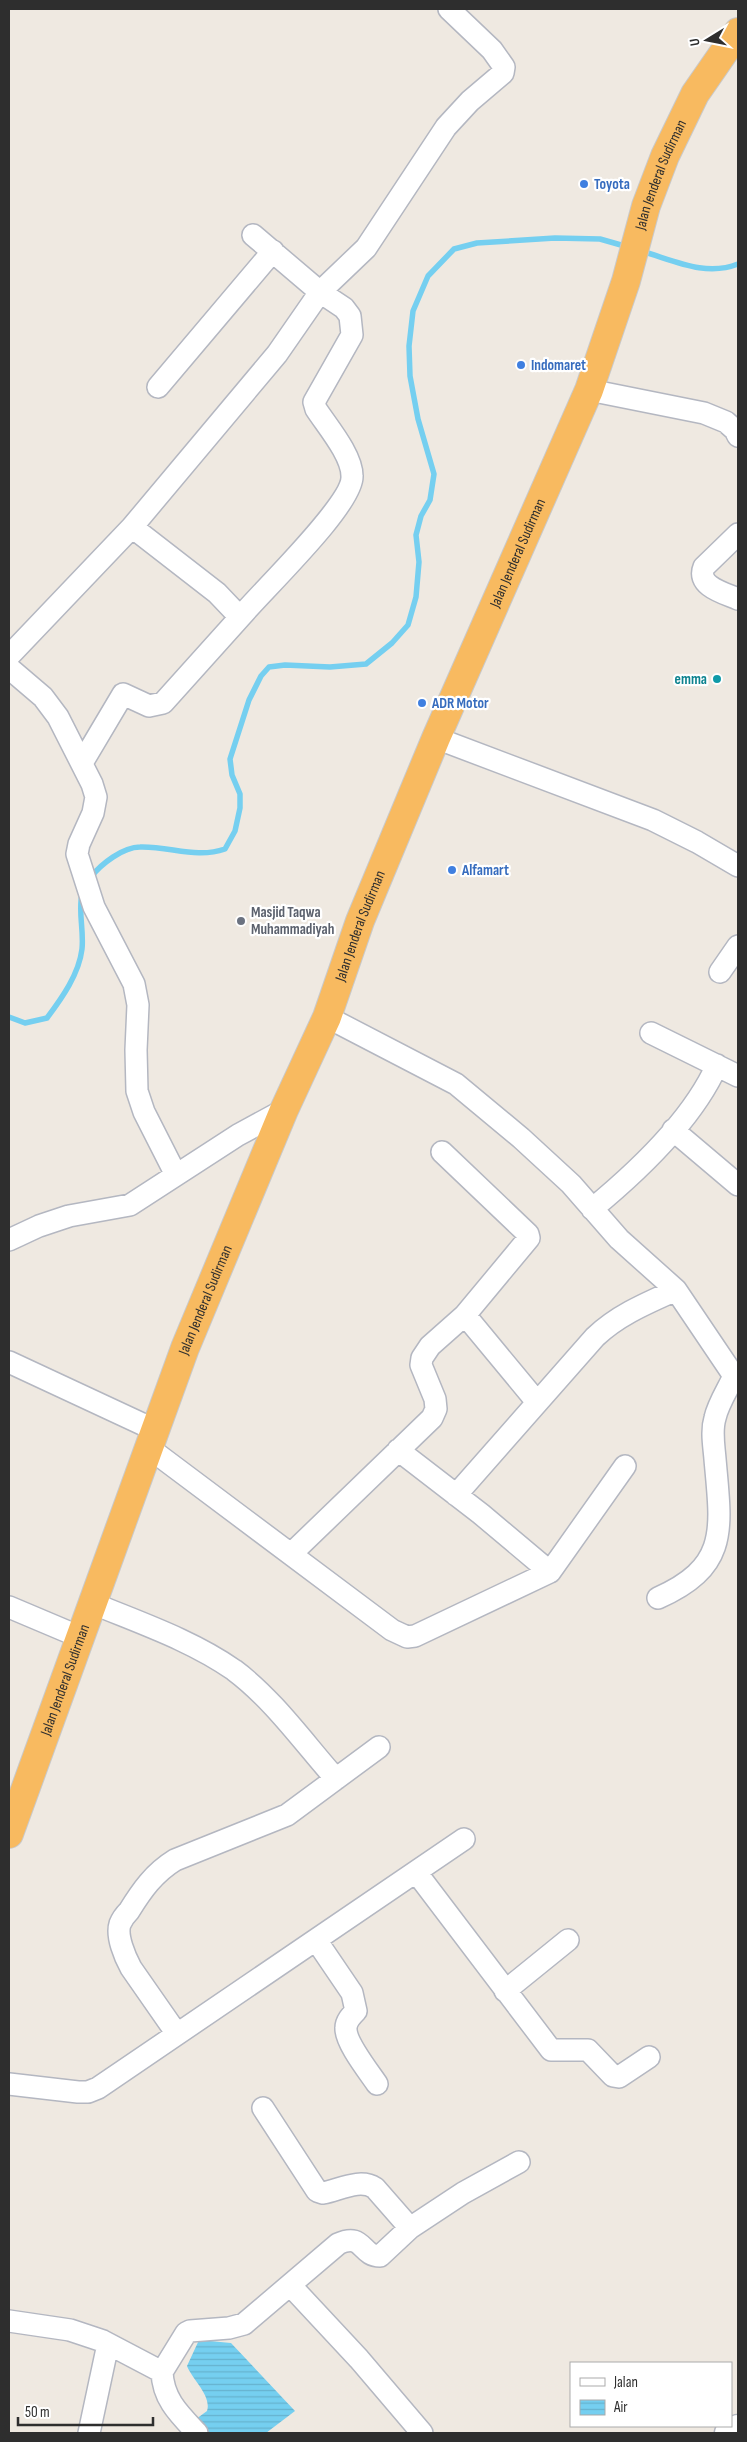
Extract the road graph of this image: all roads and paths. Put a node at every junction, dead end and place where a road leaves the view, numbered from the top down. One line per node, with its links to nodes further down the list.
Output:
1 (448, 9): 5 (street)
2 (738, 32): 7 (highway, Jalan Jenderal Sudirman)
3 (253, 235): 4 (street)
4 (273, 252): 5 (street); 6 (street)
5 (320, 292): 9 (street); 12 (street)
6 (158, 386)
7 (589, 390): 8 (street); 15 (highway, Jalan Jenderal Sudirman)
8 (737, 430)
9 (132, 527): 12 (street); 13 (street)
10 (738, 534): 11 (street)
11 (738, 599)
12 (243, 614): 16 (street)
13 (9, 656)
14 (9, 668): 16 (street)
15 (436, 738): 17 (street); 20 (highway, Jalan Jenderal Sudirman)
16 (82, 763): 27 (street)
17 (738, 866)
18 (738, 946): 19 (street)
19 (720, 972)
20 (327, 1017): 24 (highway, Jalan Jenderal Sudirman); 29 (street)
21 (651, 1033): 22 (street)
22 (717, 1065): 23 (street); 25 (street)
23 (738, 1076)
24 (284, 1110): 27 (street); 36 (highway, Jalan Jenderal Sudirman)
25 (672, 1130): 28 (street); 29 (street)
26 (442, 1152): 32 (street)
27 (176, 1175): 30 (street)
28 (738, 1185)
29 (592, 1209): 31 (street)
30 (9, 1240)
31 (676, 1290): 34 (street); 35 (street)
32 (464, 1315): 35 (street); 37 (street)
33 (11, 1369): 36 (street)
34 (736, 1374): 42 (street)
35 (537, 1402): 39 (street)
36 (152, 1439): 40 (street); 43 (highway, Jalan Jenderal Sudirman)
37 (398, 1450): 39 (street); 40 (street)
38 (625, 1466): 41 (street)
39 (456, 1495): 41 (street)
40 (291, 1554): 41 (street)
41 (550, 1572)
42 (658, 1598)
43 (92, 1603): 45 (highway, Jalan Jenderal Sudirman); 47 (street)
44 (9, 1607): 45 (street)
45 (80, 1637): 48 (highway, Jalan Jenderal Sudirman)
46 (379, 1747): 47 (street)
47 (336, 1779): 54 (street)
48 (9, 1834)
49 (464, 1839): 50 (street)
50 (416, 1872): 51 (street); 53 (street)
51 (316, 1940): 54 (street); 57 (street)
52 (568, 1940): 53 (street)
53 (505, 1991): 55 (street)
54 (178, 2034): 56 (street)
55 (649, 2056)
56 (9, 2084)
57 (377, 2084)
58 (263, 2108): 60 (street)
59 (519, 2162): 60 (street)
60 (410, 2228): 61 (street)
61 (291, 2286): 64 (street); 68 (street)
62 (9, 2321): 63 (street)
63 (108, 2344): 64 (street); 66 (street)
64 (162, 2372): 67 (street)
65 (738, 2428): 69 (street)
66 (89, 2433)
67 (196, 2433)
68 (422, 2433)
69 (728, 2433)

